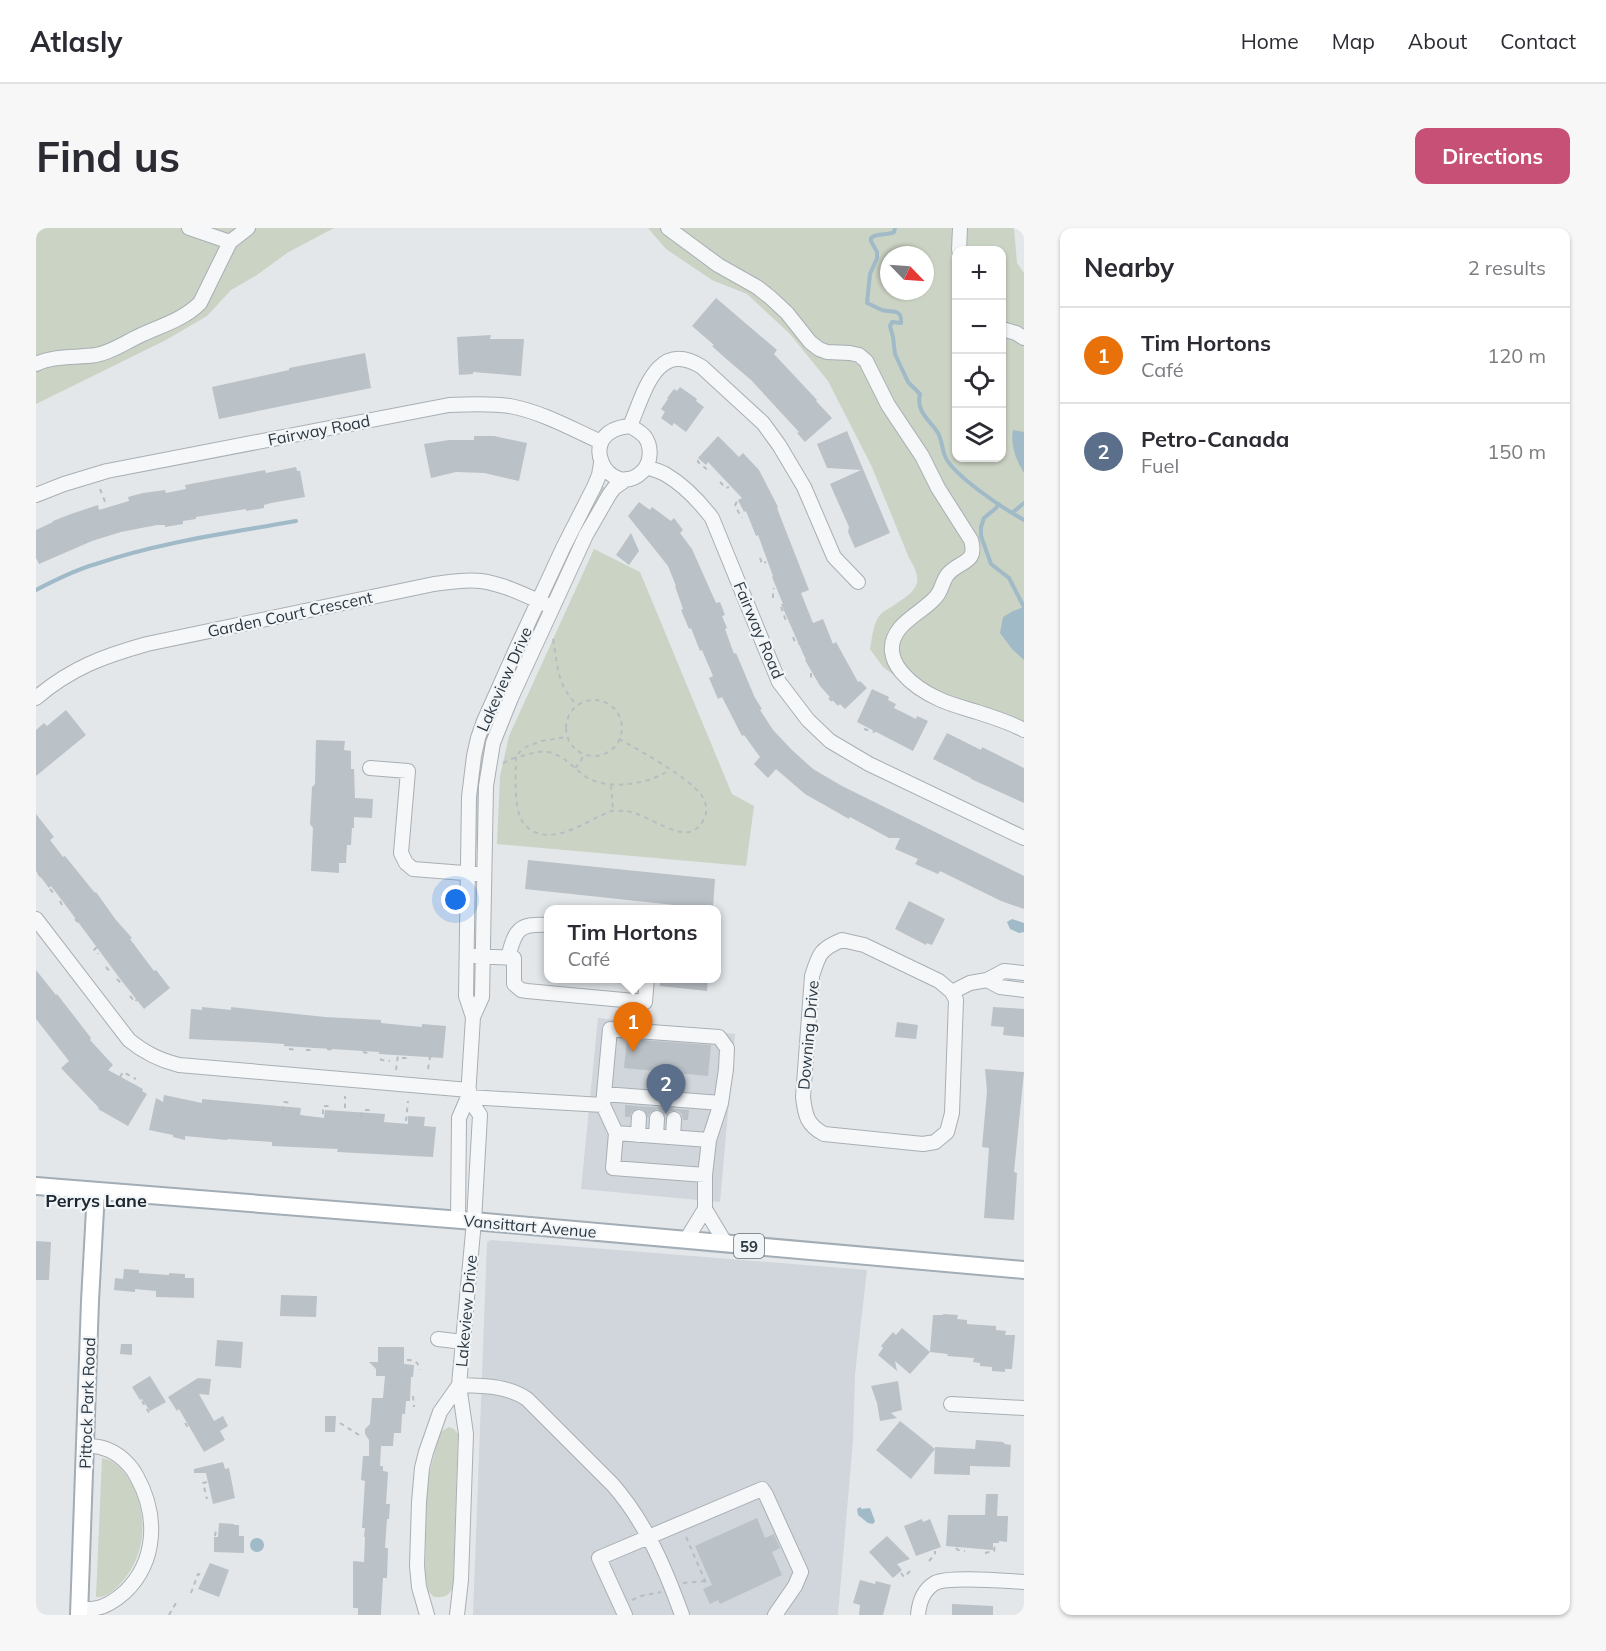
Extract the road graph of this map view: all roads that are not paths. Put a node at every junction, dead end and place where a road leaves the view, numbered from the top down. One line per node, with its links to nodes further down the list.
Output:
1 (189, 228): 5 (street)
2 (248, 228): 5 (street)
3 (668, 228): 10 (street)
4 (960, 228): 6 (street)
5 (230, 242): 11 (street)
6 (959, 246)
7 (1006, 330): 8 (street)
8 (1024, 338)
9 (853, 340): 10 (street)
10 (866, 361): 22 (street)
11 (36, 364)
12 (630, 426): 13 (street); 15 (street); 18 (street)
13 (601, 442): 14 (street); 17 (street, Fairway Road)
14 (600, 463): 16 (street); 19 (street, Lakeview Drive)
15 (646, 466): 16 (street); 24 (street, Fairway Road)
16 (627, 479): 20 (street, Lakeview Drive)
17 (36, 495)
18 (858, 582)
19 (539, 601): 20 (street, Garden Court Crescent); 21 (street, Garden Court Crescent); 25 (street, Lakeview Drive)
20 (552, 607): 26 (street, Lakeview Drive)
21 (36, 698)
22 (1024, 730)
23 (370, 768): 25 (street)
24 (1024, 838)
25 (468, 873): 26 (street); 30 (street, Lakeview Drive)
26 (483, 874): 31 (street, Lakeview Drive)
27 (36, 918): 29 (street)
28 (544, 925): 32 (street)
29 (41, 936): 39 (street)
30 (466, 956): 31 (street); 38 (street, Lakeview Drive)
31 (483, 956): 32 (street); 38 (street, Lakeview Drive)
32 (508, 958): 35 (street)
33 (1024, 973): 34 (street)
34 (987, 980): 36 (street); 37 (street)
35 (647, 983)
36 (1024, 990)
37 (952, 992): 37 (street, Downing Drive)
38 (473, 1017): 39 (street, Lakeview Drive)
39 (468, 1093): 40 (street); 54 (street, Lakeview Drive); 54 (street, Lakeview Drive)
40 (603, 1100): 41 (street); 42 (street); 45 (street)
41 (721, 1103): 44 (street); 49 (street)
42 (640, 1107): 43 (street); 46 (street)
43 (658, 1108): 44 (street); 47 (street)
44 (674, 1109): 48 (street)
45 (616, 1133): 46 (street); 50 (street)
46 (638, 1135): 47 (street)
47 (656, 1136): 48 (street)
48 (673, 1137): 49 (street)
49 (710, 1140): 50 (street)
50 (705, 1175): 53 (street)
51 (36, 1186): 52 (main road, Vansittart Avenue / 59)
52 (96, 1191): 54 (main road, Vansittart Avenue / 59); 63 (main road, Pittock Park Road)
53 (705, 1209): 55 (street); 56 (street)
54 (466, 1221): 55 (main road, Vansittart Avenue / 59); 59 (street, Lakeview Drive)
55 (686, 1240): 56 (main road, Vansittart Avenue / 59)
56 (726, 1244): 57 (main road, Vansittart Avenue / 59)
57 (1024, 1270)
58 (438, 1339): 59 (street)
59 (463, 1342): 60 (street, Lakeview Drive)
60 (459, 1385): 64 (street); 67 (street, Lakeview Drive); 68 (street, Lakeview Drive)
61 (951, 1404): 62 (street)
62 (1024, 1408)
63 (85, 1446): 66 (main road, Pittock Park Road); 66 (street)
64 (649, 1535): 69 (street); 70 (street); 71 (street)
65 (1024, 1582): 72 (street)
66 (79, 1612)
67 (427, 1615)
68 (457, 1615)
69 (625, 1615)
70 (682, 1615)
71 (775, 1615)
72 (918, 1615)

